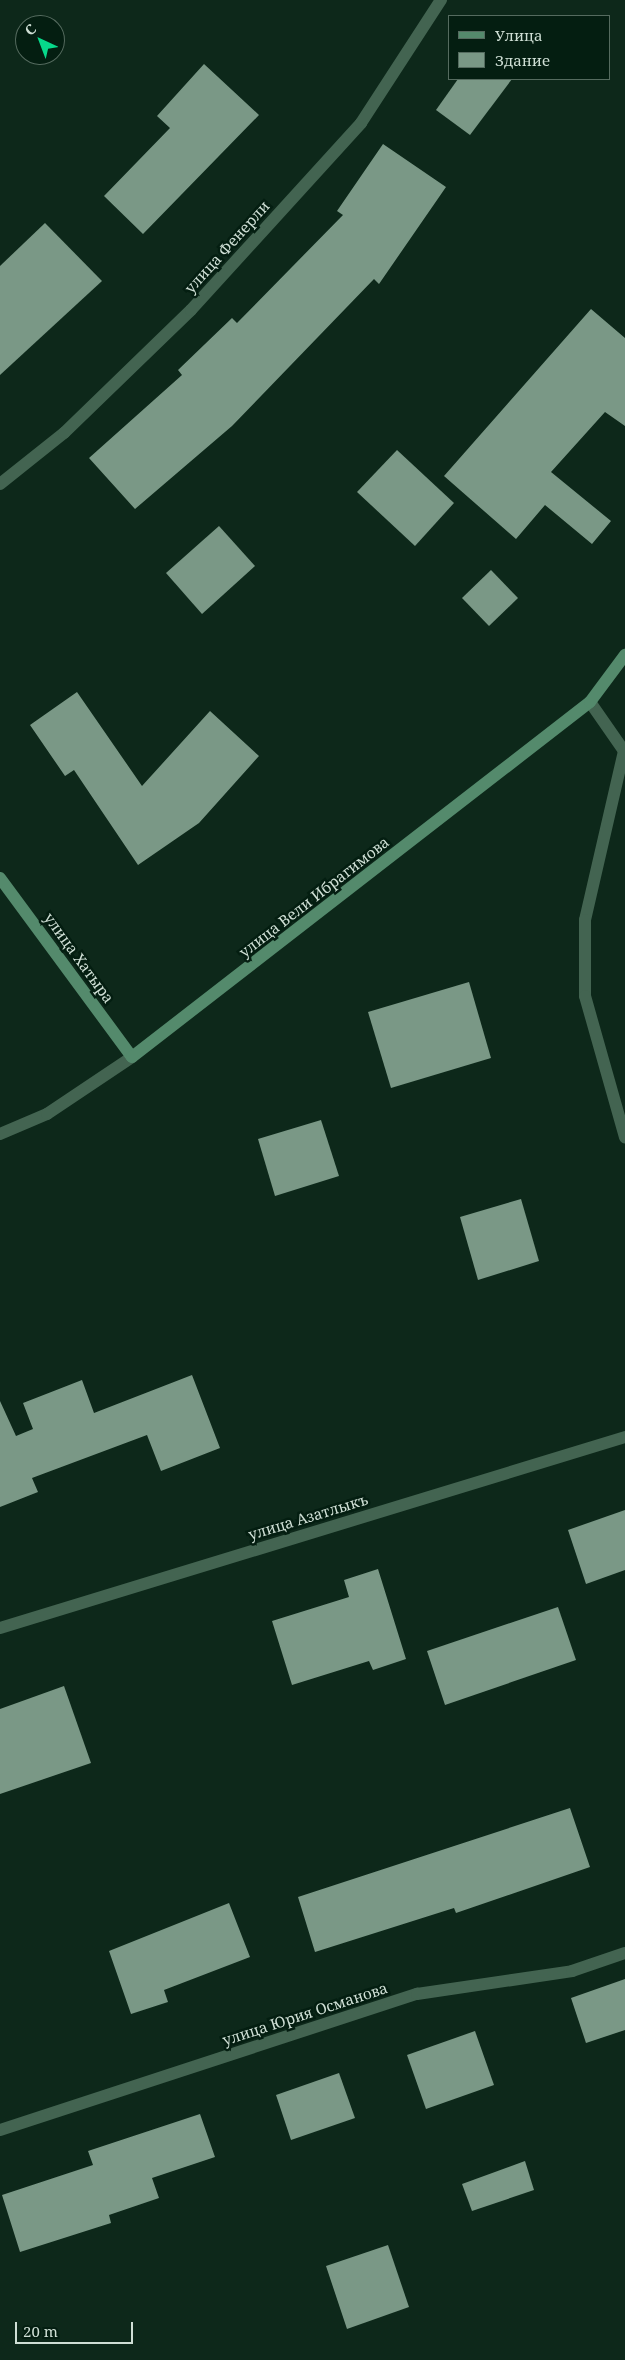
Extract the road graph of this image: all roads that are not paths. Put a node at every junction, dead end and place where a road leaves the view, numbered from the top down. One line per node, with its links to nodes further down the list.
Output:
1 (442, 0): 2 (street, улица Фенерли)
2 (0, 484)
3 (625, 656): 4 (street, улица Вели Ибрагимова)
4 (590, 702): 5 (street); 7 (street, улица Вели Ибрагимова)
5 (624, 751): 9 (street)
6 (0, 878): 7 (street, улица Хатыра)
7 (132, 1058): 8 (street, улица Вели Ибрагимова)
8 (0, 1134)
9 (625, 1137)
10 (625, 1434): 11 (street, улица Азатлыкъ)
11 (0, 1628)
12 (625, 1953): 13 (street, улица Юрия Османова)
13 (0, 2130)

